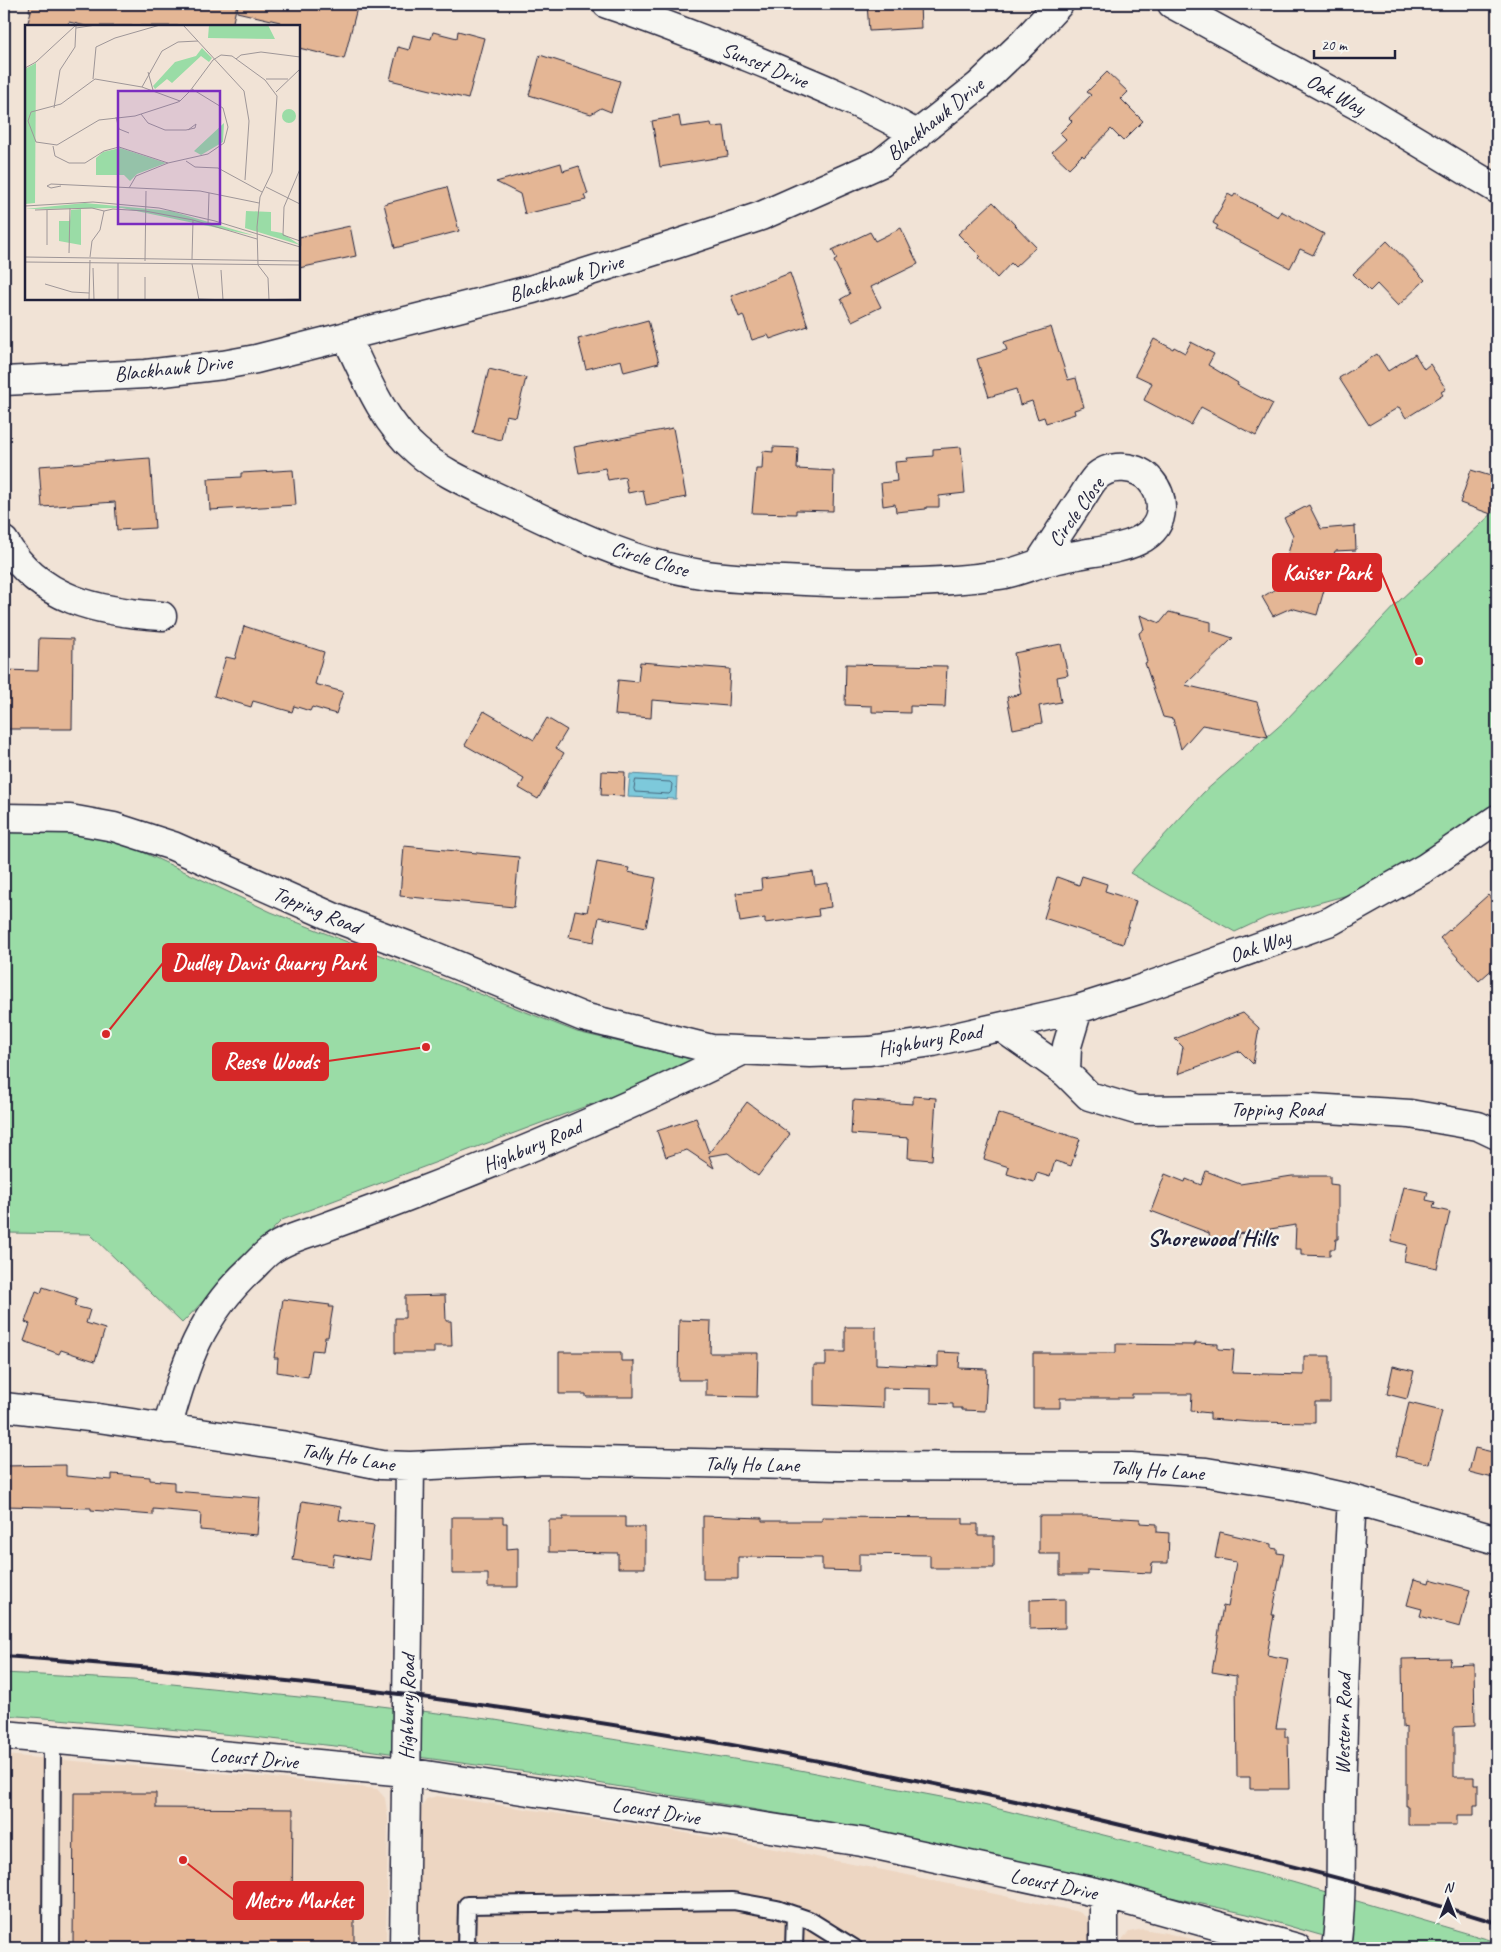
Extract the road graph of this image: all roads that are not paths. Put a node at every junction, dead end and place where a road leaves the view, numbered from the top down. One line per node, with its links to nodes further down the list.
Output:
1 (607, 4): 4 (street, Sunset Drive)
2 (1059, 4): 4 (street, Blackhawk Drive)
3 (1172, 4): 5 (street, Oak Way)
4 (918, 135): 6 (street, Blackhawk Drive)
5 (1497, 189)
6 (346, 336): 7 (street, Blackhawk Drive); 9 (street, Circle Close)
7 (4, 381)
8 (4, 542): 10 (street)
9 (1039, 563)
10 (162, 616)
11 (4, 818): 15 (street, Topping Road)
12 (1497, 819): 13 (street, Oak Way)
13 (1078, 1009): 14 (street, Oak Way); 16 (street)
14 (1001, 1027): 15 (street, Highbury Road); 16 (street, Topping Road)
15 (744, 1050): 19 (street, Highbury Road)
16 (1066, 1073): 17 (street, Topping Road)
17 (1497, 1135)
18 (4, 1407): 19 (street, Tally Ho Lane)
19 (167, 1429): 20 (street, Tally Ho Lane)
20 (410, 1466): 21 (street, Tally Ho Lane); 25 (street, Highbury Road)
21 (1352, 1500): 22 (street, Tally Ho Lane); 35 (street, Western Road)
22 (1497, 1540)
23 (4, 1735): 24 (street, Locust Drive)
24 (52, 1738): 25 (street, Locust Drive); 28 (lane)
25 (406, 1772): 26 (street, Locust Drive); 29 (street, Highbury Road)
26 (1104, 1894): 33 (street); 34 (street, Locust Drive)
27 (795, 1915): 30 (lane); 31 (lane); 32 (lane)
28 (50, 1948)
29 (404, 1948)
30 (466, 1948)
31 (794, 1948)
32 (854, 1948)
33 (1104, 1948)
34 (1297, 1948)
35 (1336, 1948)

